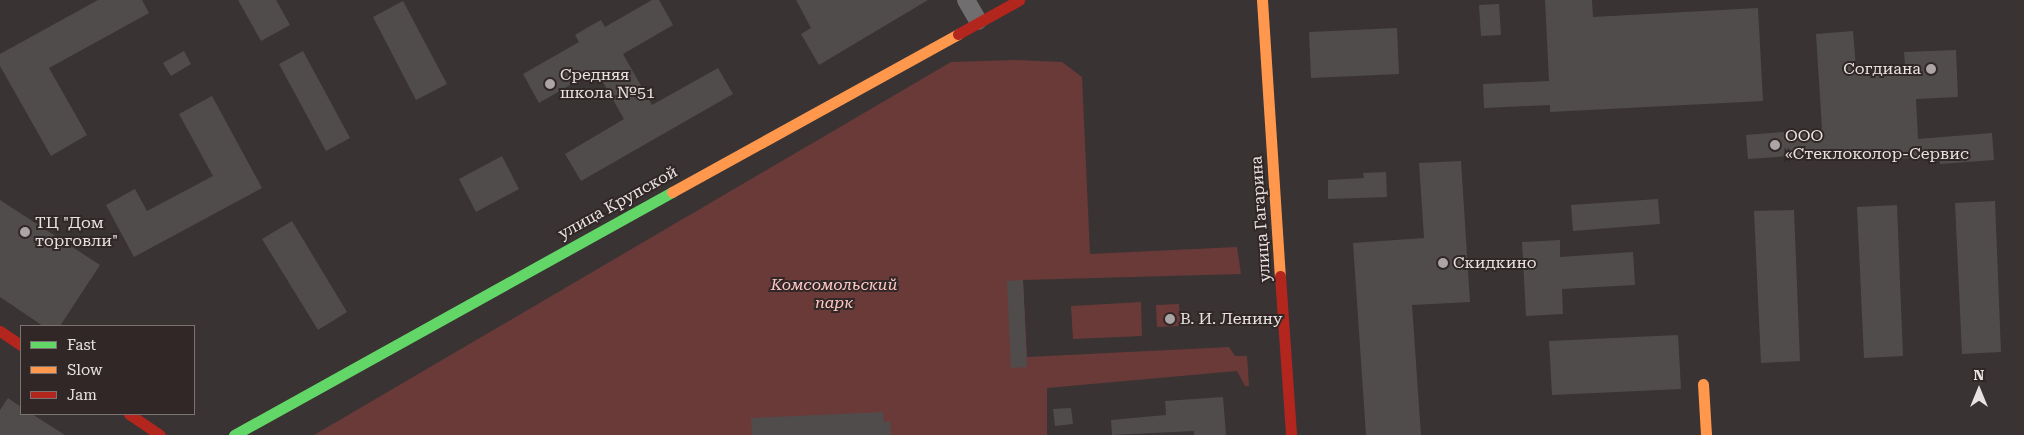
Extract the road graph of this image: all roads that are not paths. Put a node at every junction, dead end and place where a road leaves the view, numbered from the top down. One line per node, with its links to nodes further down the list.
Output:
1 (966, 0): 4 (street)
2 (1019, 0): 4 (main road, улица Крупской)
3 (1262, 0): 11 (main road, улица Гагарина)
4 (978, 21): 10 (main road, улица Крупской)
5 (0, 331): 6 (main road)
6 (20, 344)
7 (1703, 384): 12 (main road)
8 (130, 415): 9 (main road)
9 (160, 435)
10 (234, 435)
11 (1291, 435)
12 (1706, 435)

